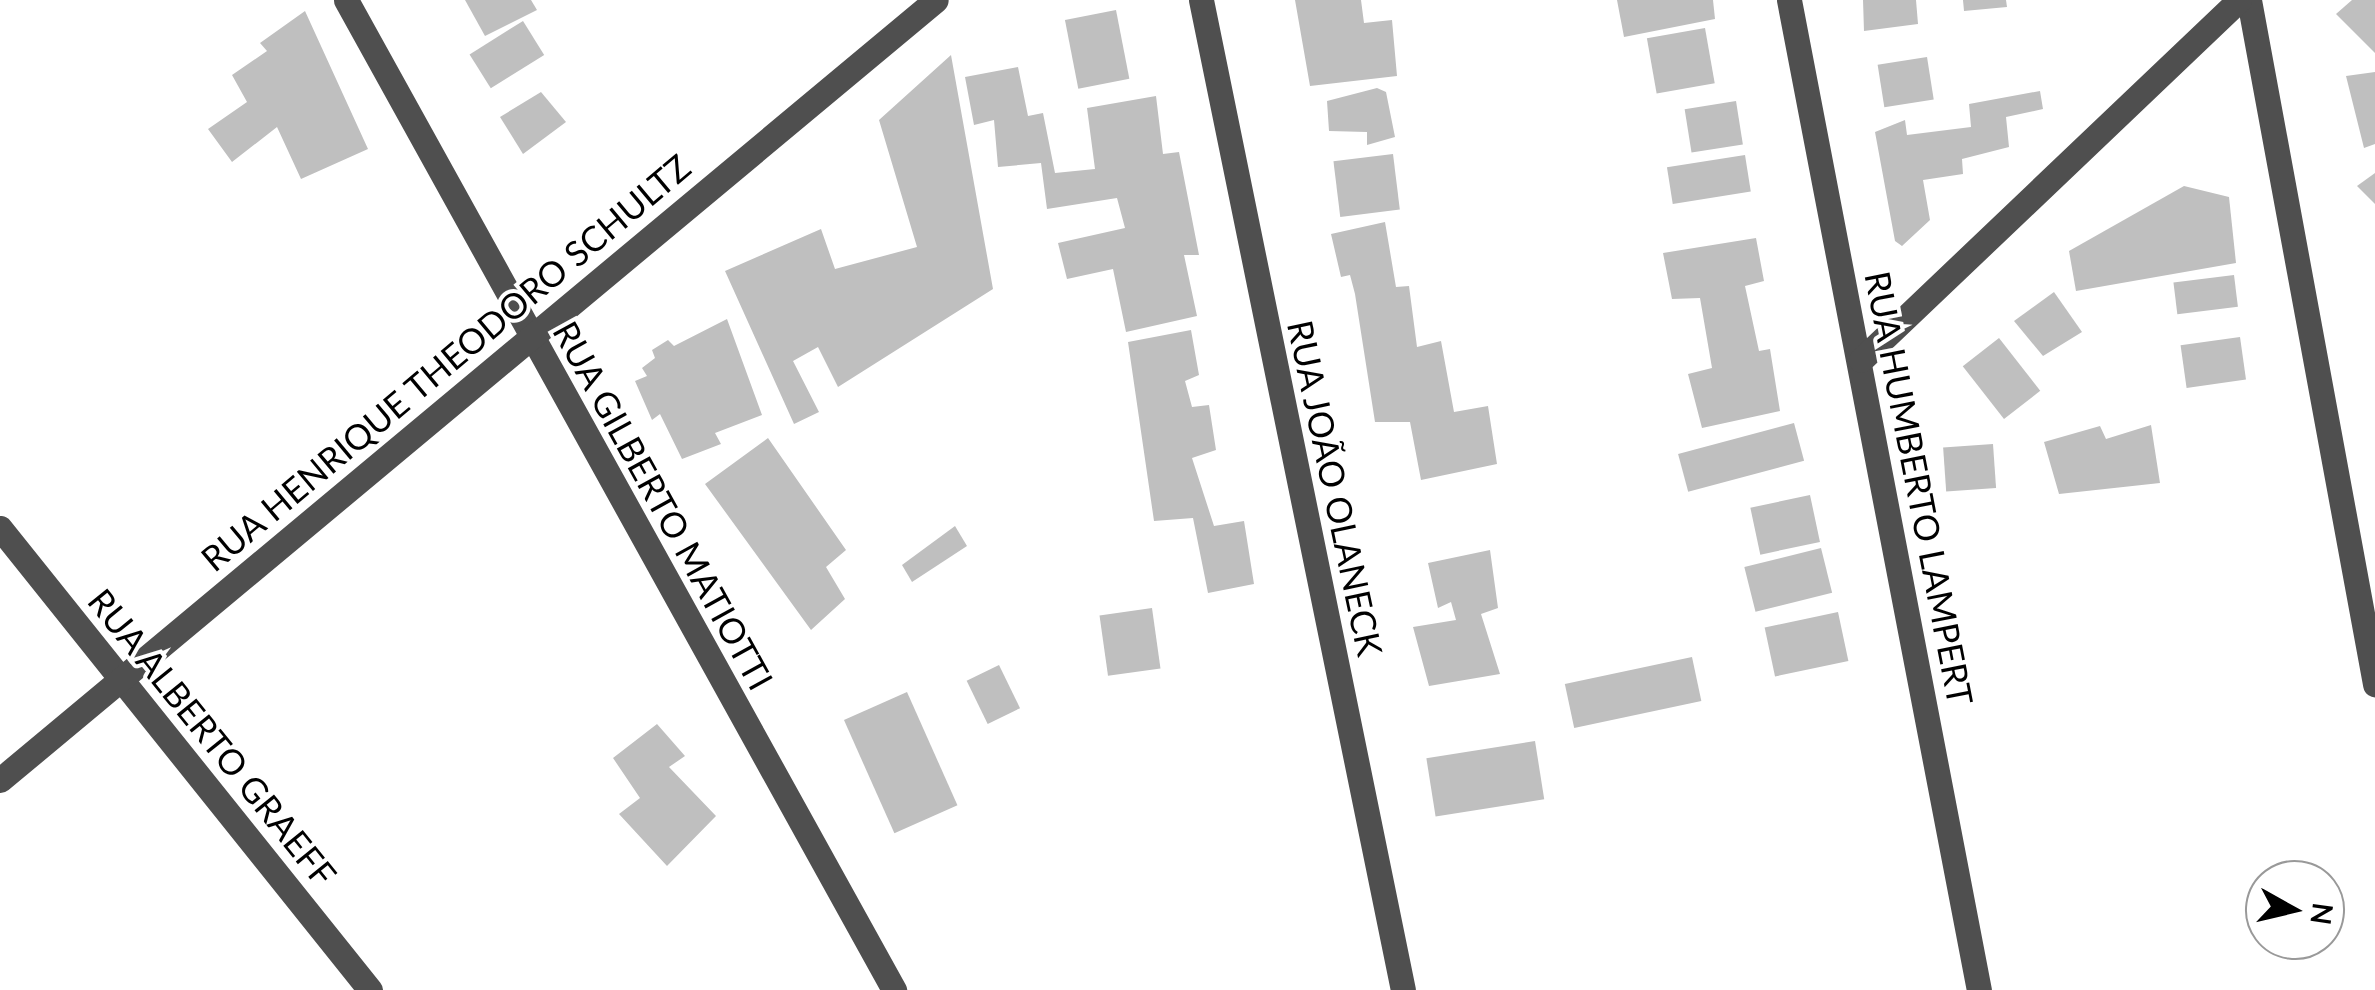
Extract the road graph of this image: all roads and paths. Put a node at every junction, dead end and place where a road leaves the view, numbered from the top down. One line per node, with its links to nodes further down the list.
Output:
1 (346, 0): 7 (street, RUA GILBERTO MATIOTTI)
2 (936, 0): 7 (street, RUA HENRIQUE THEODORO SCHULTZ)
3 (1201, 0): 15 (street, RUA JOÃO OLANECK)
4 (1789, 0): 8 (street, RUA HUMBERTO LAMPERT)
5 (2240, 0): 8 (street)
6 (2249, 0): 11 (street)
7 (530, 336): 10 (street, RUA HENRIQUE THEODORO SCHULTZ); 14 (street, RUA GILBERTO MATIOTTI)
8 (1861, 360): 16 (street, RUA HUMBERTO LAMPERT)
9 (0, 528): 10 (street, RUA ALBERTO GRAEFF)
10 (121, 677): 12 (street, RUA HENRIQUE THEODORO SCHULTZ); 13 (street, RUA ALBERTO GRAEFF)
11 (2375, 684)
12 (0, 780)
13 (370, 990)
14 (894, 990)
15 (1404, 990)
16 (1978, 990)

